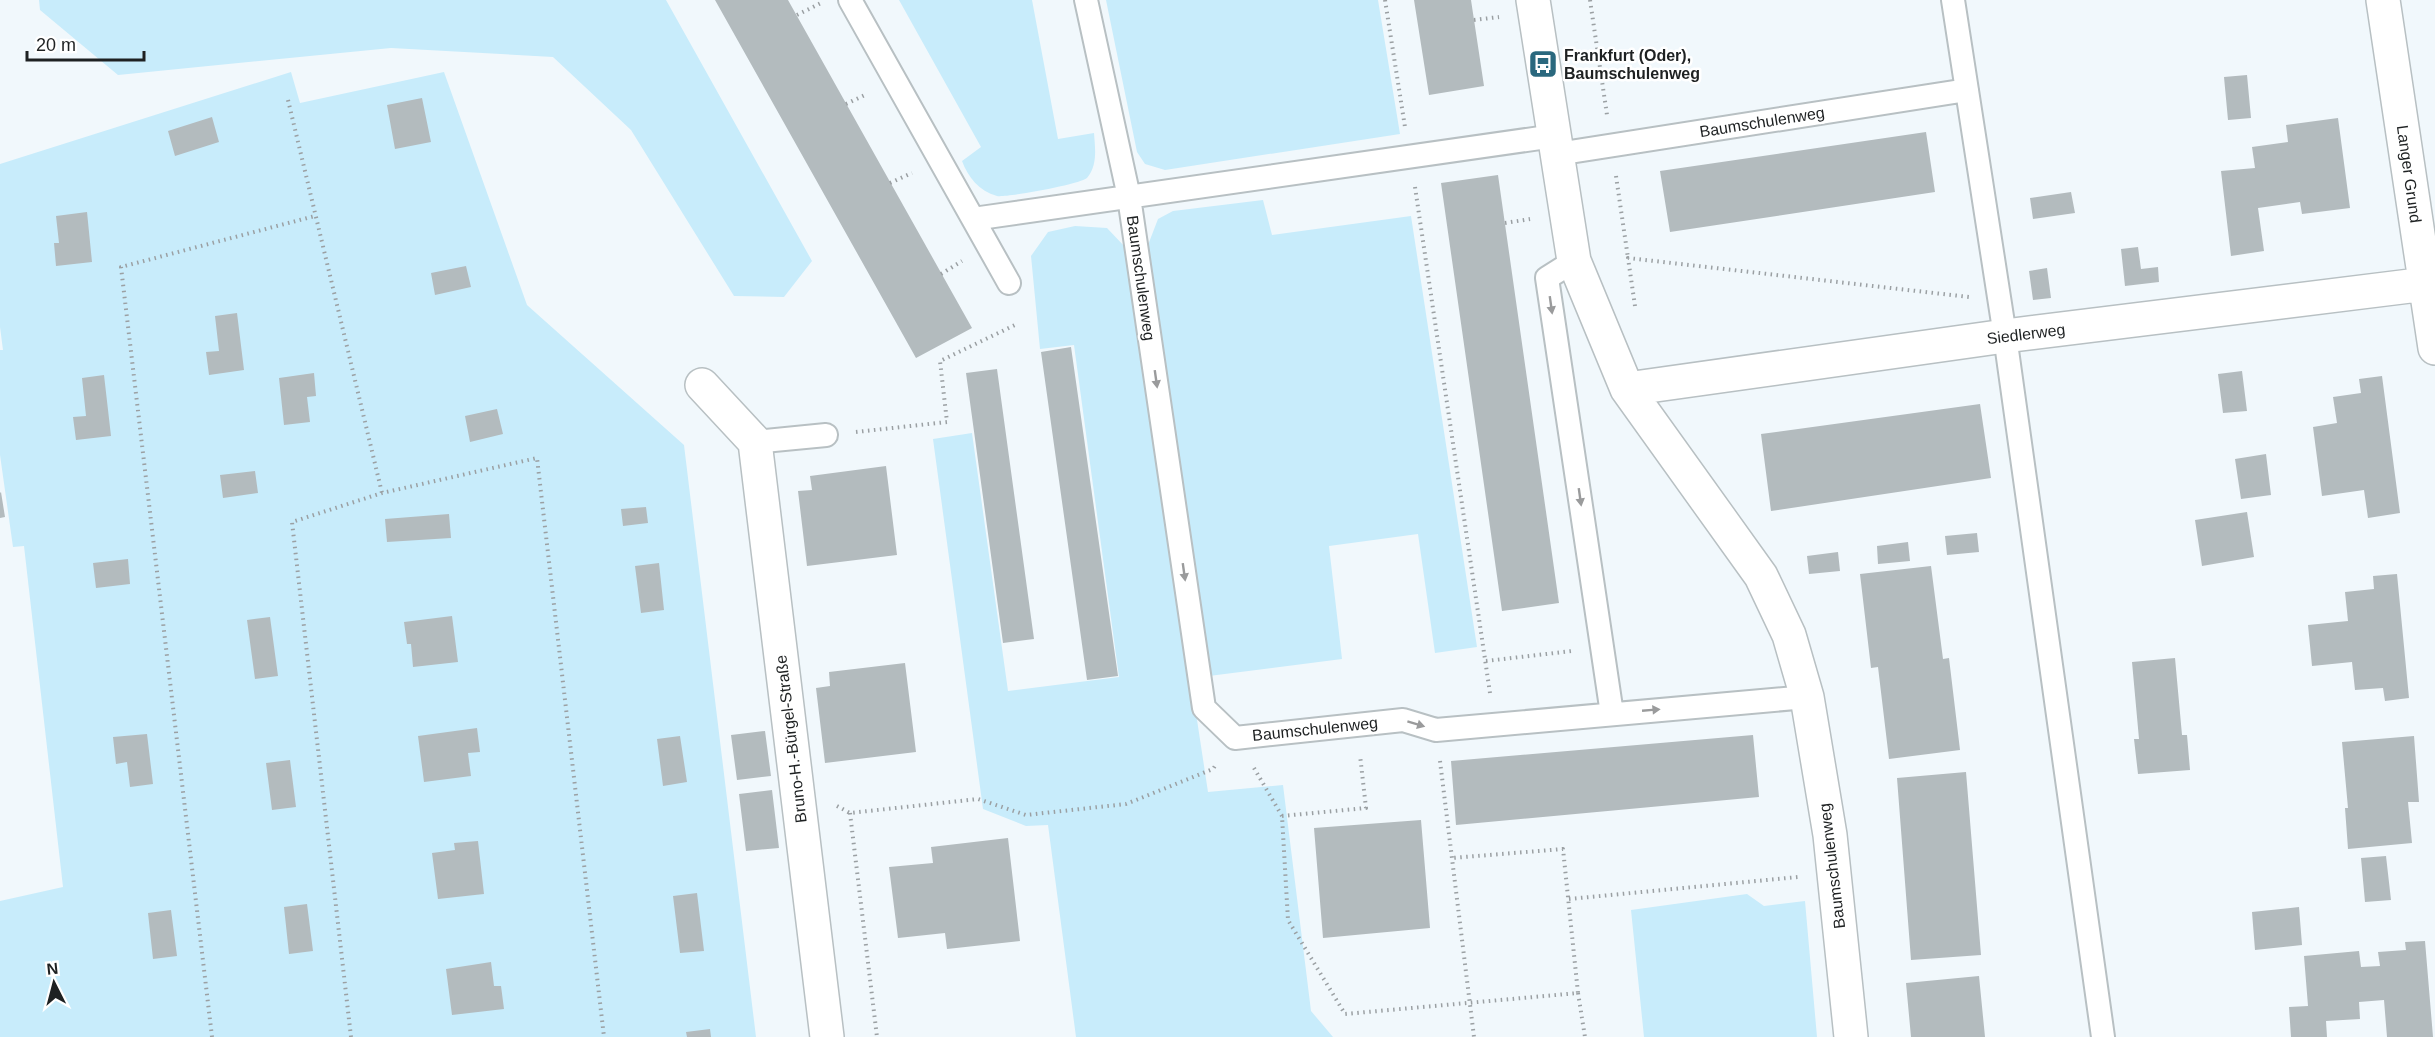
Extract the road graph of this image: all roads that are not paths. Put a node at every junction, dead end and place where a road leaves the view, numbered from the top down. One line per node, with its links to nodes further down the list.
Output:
1 (850, 0): 9 (lane)
2 (1086, 0): 8 (lane, Baumschulenweg)
3 (1533, 0): 7 (street, Baumschulenweg)
4 (1953, 0): 6 (lane)
5 (2384, 0): 12 (street, Langer Grund)
6 (1967, 90): 7 (lane, Baumschulenweg); 13 (lane)
7 (1556, 145): 8 (lane, Baumschulenweg); 10 (street, Baumschulenweg)
8 (1129, 197): 9 (lane, Baumschulenweg); 21 (lane, Baumschulenweg, one-way to 21)
9 (973, 219): 11 (lane)
10 (1574, 261): 17 (street, Baumschulenweg); 21 (lane, one-way to 21)
11 (1009, 283)
12 (2426, 284): 13 (street, Siedlerweg); 14 (street, Langer Grund)
13 (2005, 336): 17 (street, Siedlerweg); 24 (lane)
14 (2435, 343): 15 (street, Langer Grund)
15 (2435, 348)
16 (702, 385): 19 (street)
17 (1627, 389): 20 (street, Baumschulenweg)
18 (826, 435): 19 (lane)
19 (755, 442): 22 (street, Bruno-H.-Bürgel-Straße)
20 (1808, 696): 21 (lane, Baumschulenweg, one-way to 20); 23 (street, Baumschulenweg)
21 (1612, 714)
22 (827, 1037)
23 (1851, 1037)
24 (2103, 1037)

